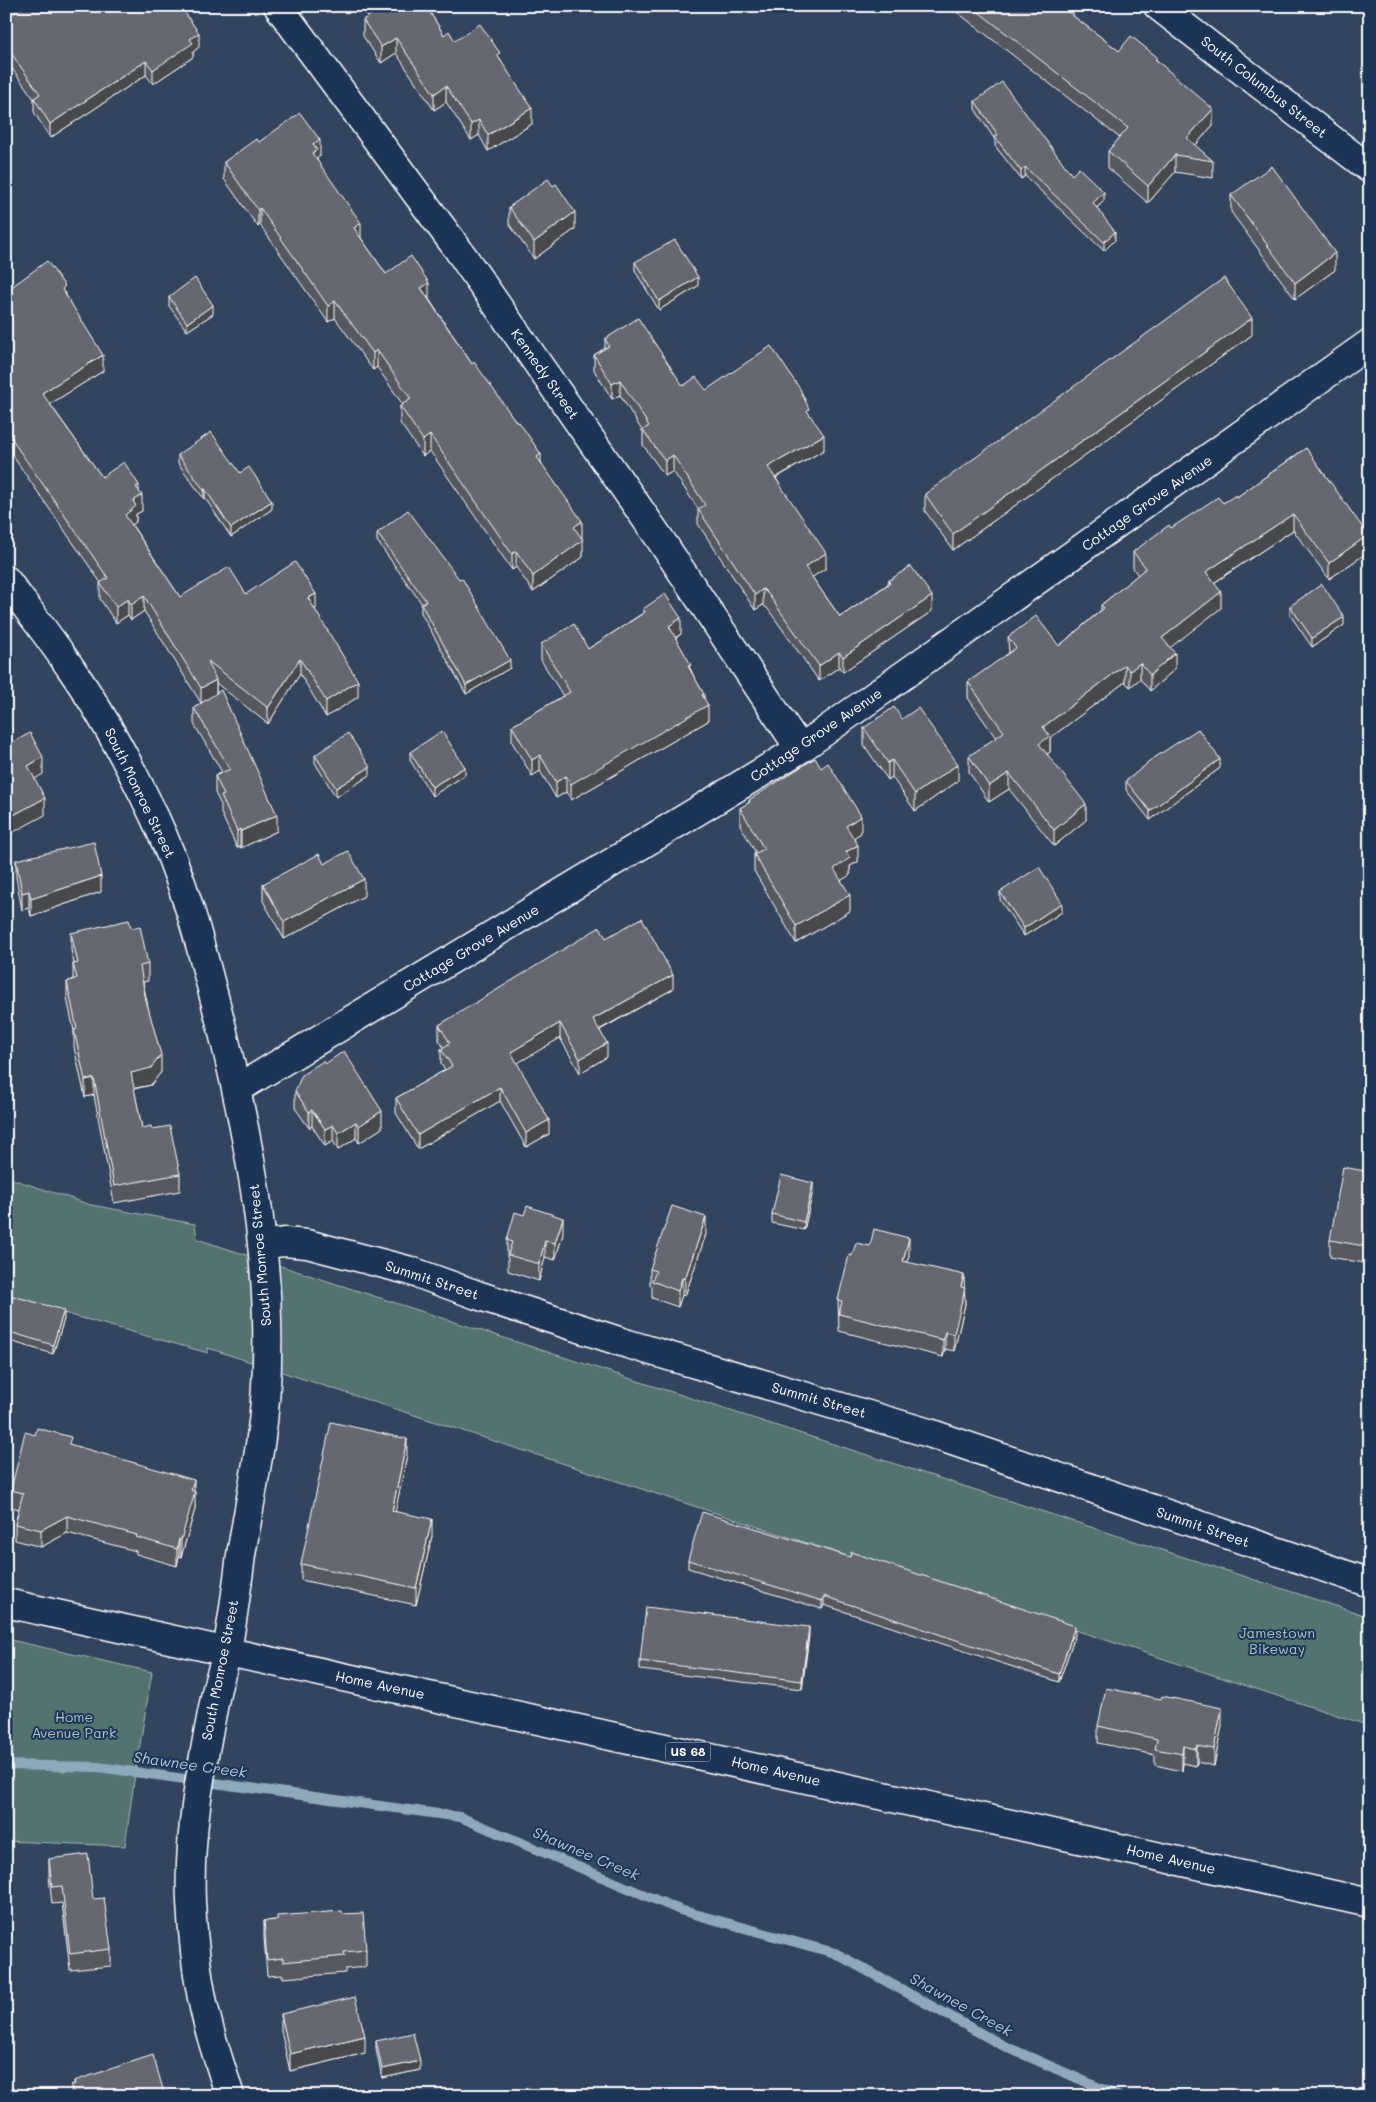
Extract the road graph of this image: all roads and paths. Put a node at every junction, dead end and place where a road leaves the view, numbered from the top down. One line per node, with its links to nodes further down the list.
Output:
1 (278, 6): 6 (street, Kennedy Street)
2 (1171, 10): 3 (street, South Columbus Street)
3 (1370, 169)
4 (1370, 344): 6 (street, Cottage Grove Avenue)
5 (6, 580): 7 (street, South Monroe Street)
6 (800, 749): 7 (street, Cottage Grove Avenue)
7 (237, 1089): 8 (street, South Monroe Street)
8 (262, 1244): 9 (street, Summit Street); 11 (street, South Monroe Street)
9 (1370, 1583)
10 (6, 1603): 11 (street, Home Avenue / US 68)
11 (227, 1652): 12 (street, Home Avenue / US 68); 13 (street, South Monroe Street)
12 (1370, 1903)
13 (230, 2096)

